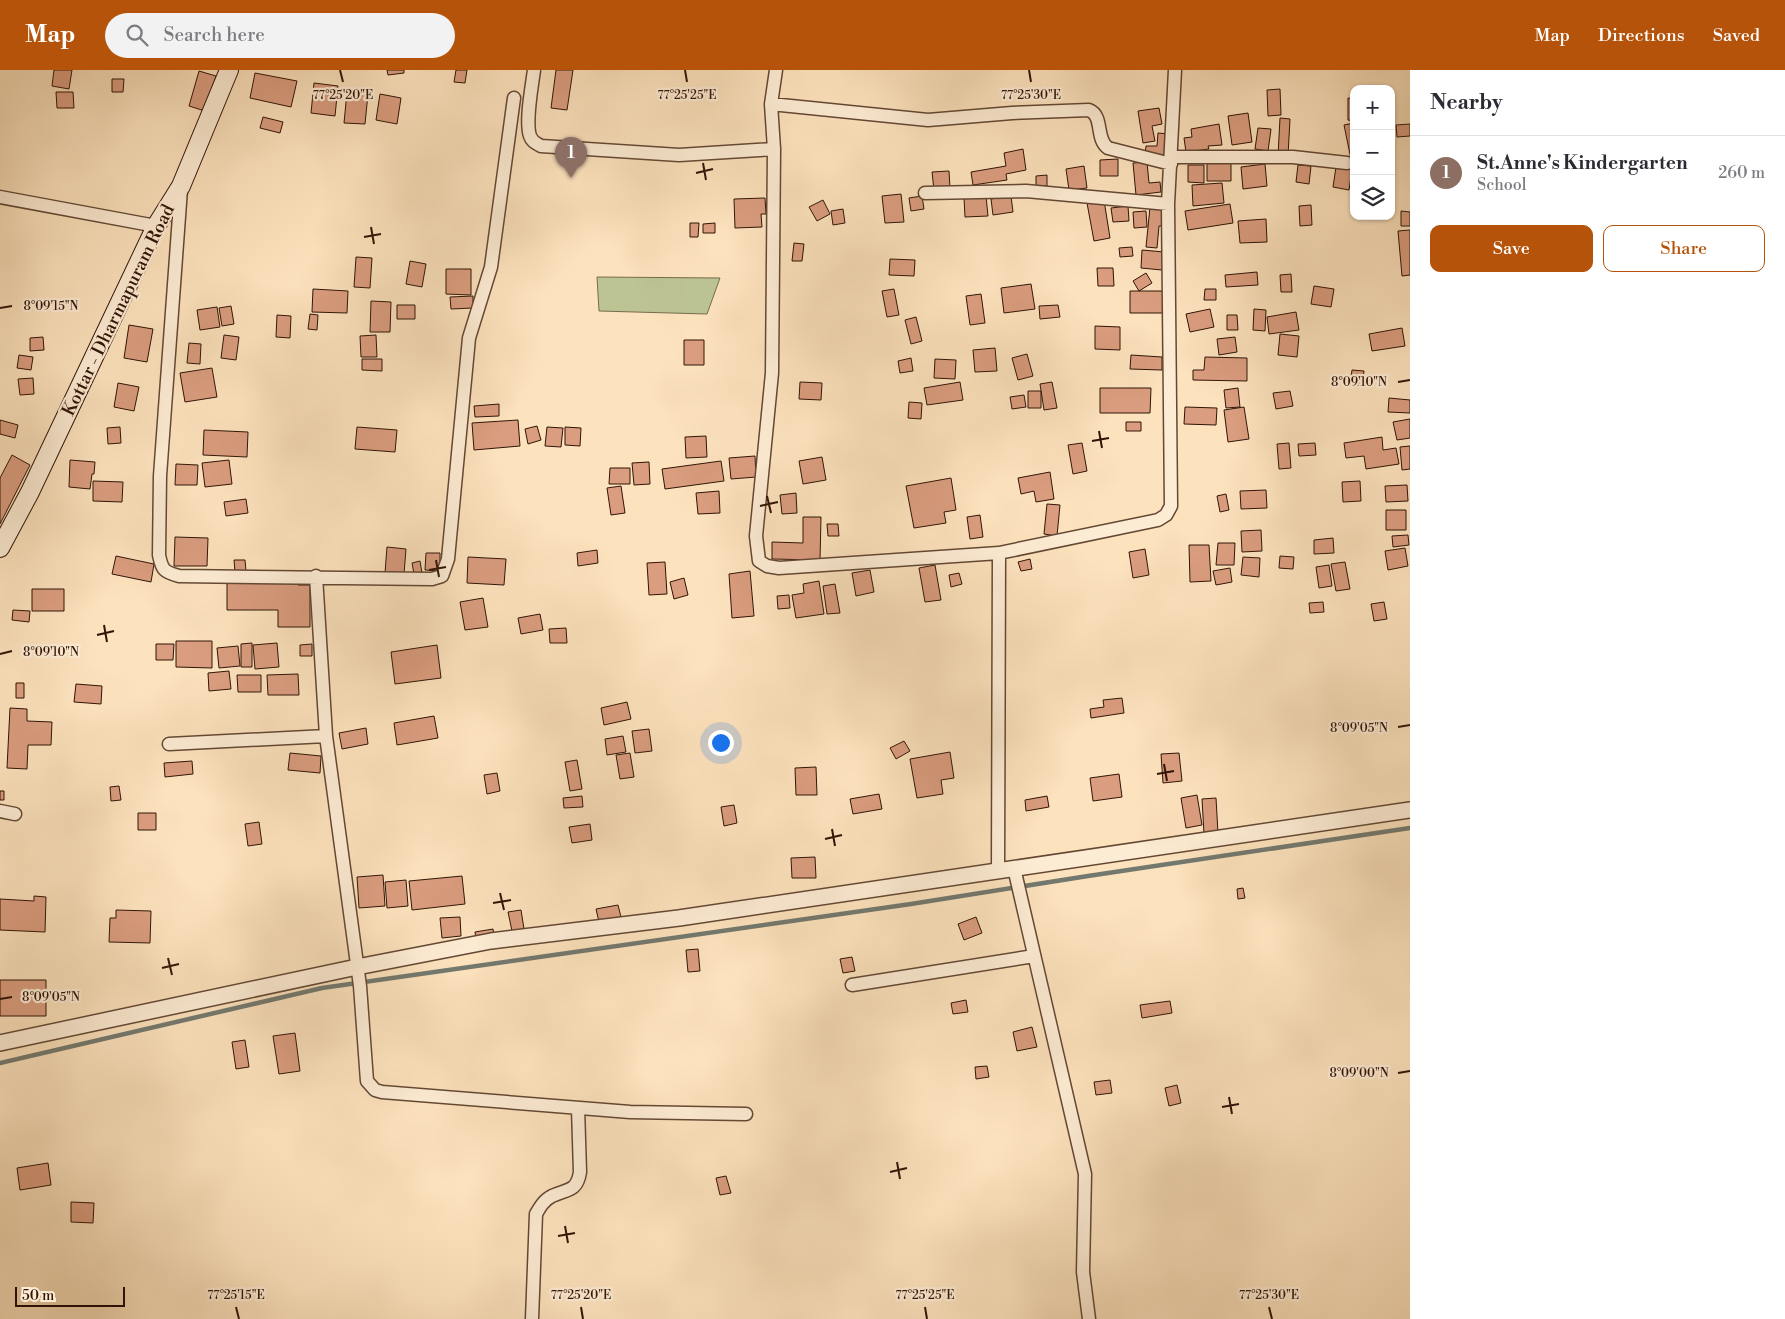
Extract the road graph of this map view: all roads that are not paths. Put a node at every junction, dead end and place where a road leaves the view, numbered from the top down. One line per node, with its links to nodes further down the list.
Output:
1 (229, 70): 10 (main road, Kottar - Dharmapuram Road)
2 (534, 70): 7 (street)
3 (776, 70): 6 (street)
4 (1175, 70): 8 (street)
5 (514, 98): 17 (street)
6 (771, 104): 7 (street); 8 (street)
7 (774, 149): 16 (street)
8 (1172, 161): 9 (street); 13 (street)
9 (1348, 163)
10 (181, 186): 14 (main road, Kottar - Dharmapuram Road); 17 (street)
11 (925, 193): 13 (street)
12 (0, 197): 14 (street)
13 (1168, 204): 16 (street)
14 (156, 226): 15 (main road, Kottar - Dharmapuram Road)
15 (0, 548)
16 (999, 553): 23 (street)
17 (316, 576): 18 (street)
18 (326, 736): 19 (street); 26 (street)
19 (169, 744)
20 (1410, 810): 24 (street)
21 (0, 811): 22 (street)
22 (15, 814)
23 (998, 871): 24 (street); 26 (street)
24 (1017, 880): 25 (street)
25 (1034, 956): 27 (street); 32 (street)
26 (359, 976): 28 (street); 29 (street)
27 (852, 985)
28 (0, 1043)
29 (578, 1108): 30 (street); 31 (street)
30 (746, 1114)
31 (532, 1319)
32 (1089, 1319)

